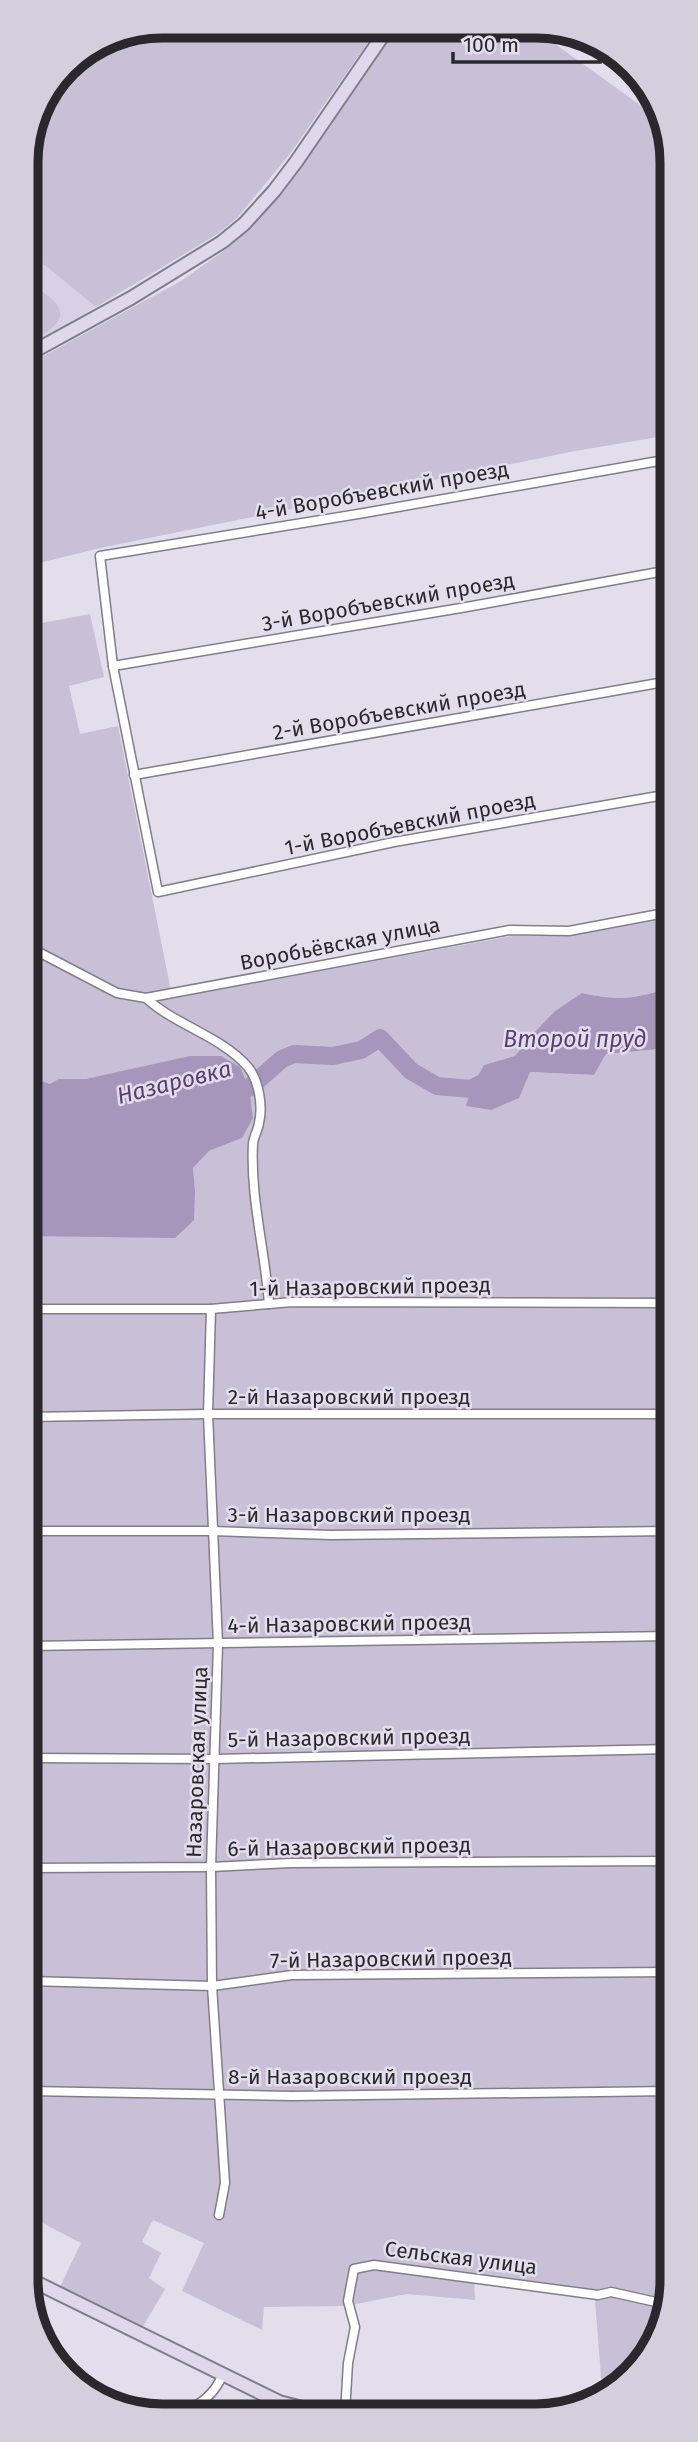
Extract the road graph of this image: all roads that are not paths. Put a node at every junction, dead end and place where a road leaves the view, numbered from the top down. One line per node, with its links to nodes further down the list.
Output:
1 (381, 38): 2 (street)
2 (39, 349)
3 (660, 460): 5 (street, 4-й Воробъевский проезд)
4 (660, 572): 5 (street, 3-й Воробъевский проезд)
5 (113, 666): 7 (street)
6 (660, 683): 7 (street, 2-й Воробъевский проезд)
7 (134, 775): 8 (street, 1-й Воробъевский проезд)
8 (660, 796)
9 (660, 914): 11 (street, Воробьёвская улица)
10 (39, 952): 11 (street, Воробьёвская улица)
11 (146, 998): 13 (street)
12 (659, 1303): 13 (street, 1-й Назаровский проезд)
13 (269, 1304): 15 (street, 1-й Назаровский проезд)
14 (38, 1309): 15 (street, 1-й Назаровский проезд)
15 (211, 1309): 16 (street, Назаровская улица)
16 (208, 1414): 17 (street, 2-й Назаровский проезд); 18 (street, 2-й Назаровский проезд); 20 (street, Назаровская улица)
17 (659, 1414)
18 (38, 1417)
19 (38, 1531): 20 (street, 3-й Назаровский проезд)
20 (212, 1531): 21 (street, 3-й Назаровский проезд); 23 (street, Назаровская улица)
21 (659, 1531)
22 (659, 1636): 23 (street, 4-й Назаровский проезд)
23 (218, 1644): 24 (street, 4-й Назаровский проезд); 27 (street, Назаровская улица)
24 (38, 1646)
25 (659, 1749): 27 (street, 5-й Назаровский проезд)
26 (38, 1758): 27 (street, 5-й Назаровский проезд)
27 (215, 1759): 29 (street, Назаровская улица)
28 (659, 1861): 29 (street, 6-й Назаровский проезд)
29 (211, 1867): 30 (street, 6-й Назаровский проезд); 33 (street, Назаровская улица)
30 (38, 1868)
31 (659, 1972): 33 (street, 7-й Назаровский проезд)
32 (38, 1981): 33 (street, 7-й Назаровский проезд)
33 (212, 1986): 36 (street, Назаровская улица)
34 (38, 2091): 36 (street, 8-й Назаровский проезд)
35 (659, 2091): 36 (street, 8-й Назаровский проезд)
36 (219, 2095): 37 (street, Назаровская улица)
37 (219, 2215)
38 (39, 2284): 40 (street)
39 (657, 2302): 43 (street, Сельская улица)
40 (222, 2376): 41 (street); 42 (street)
41 (198, 2404)
42 (287, 2404)
43 (346, 2404)

